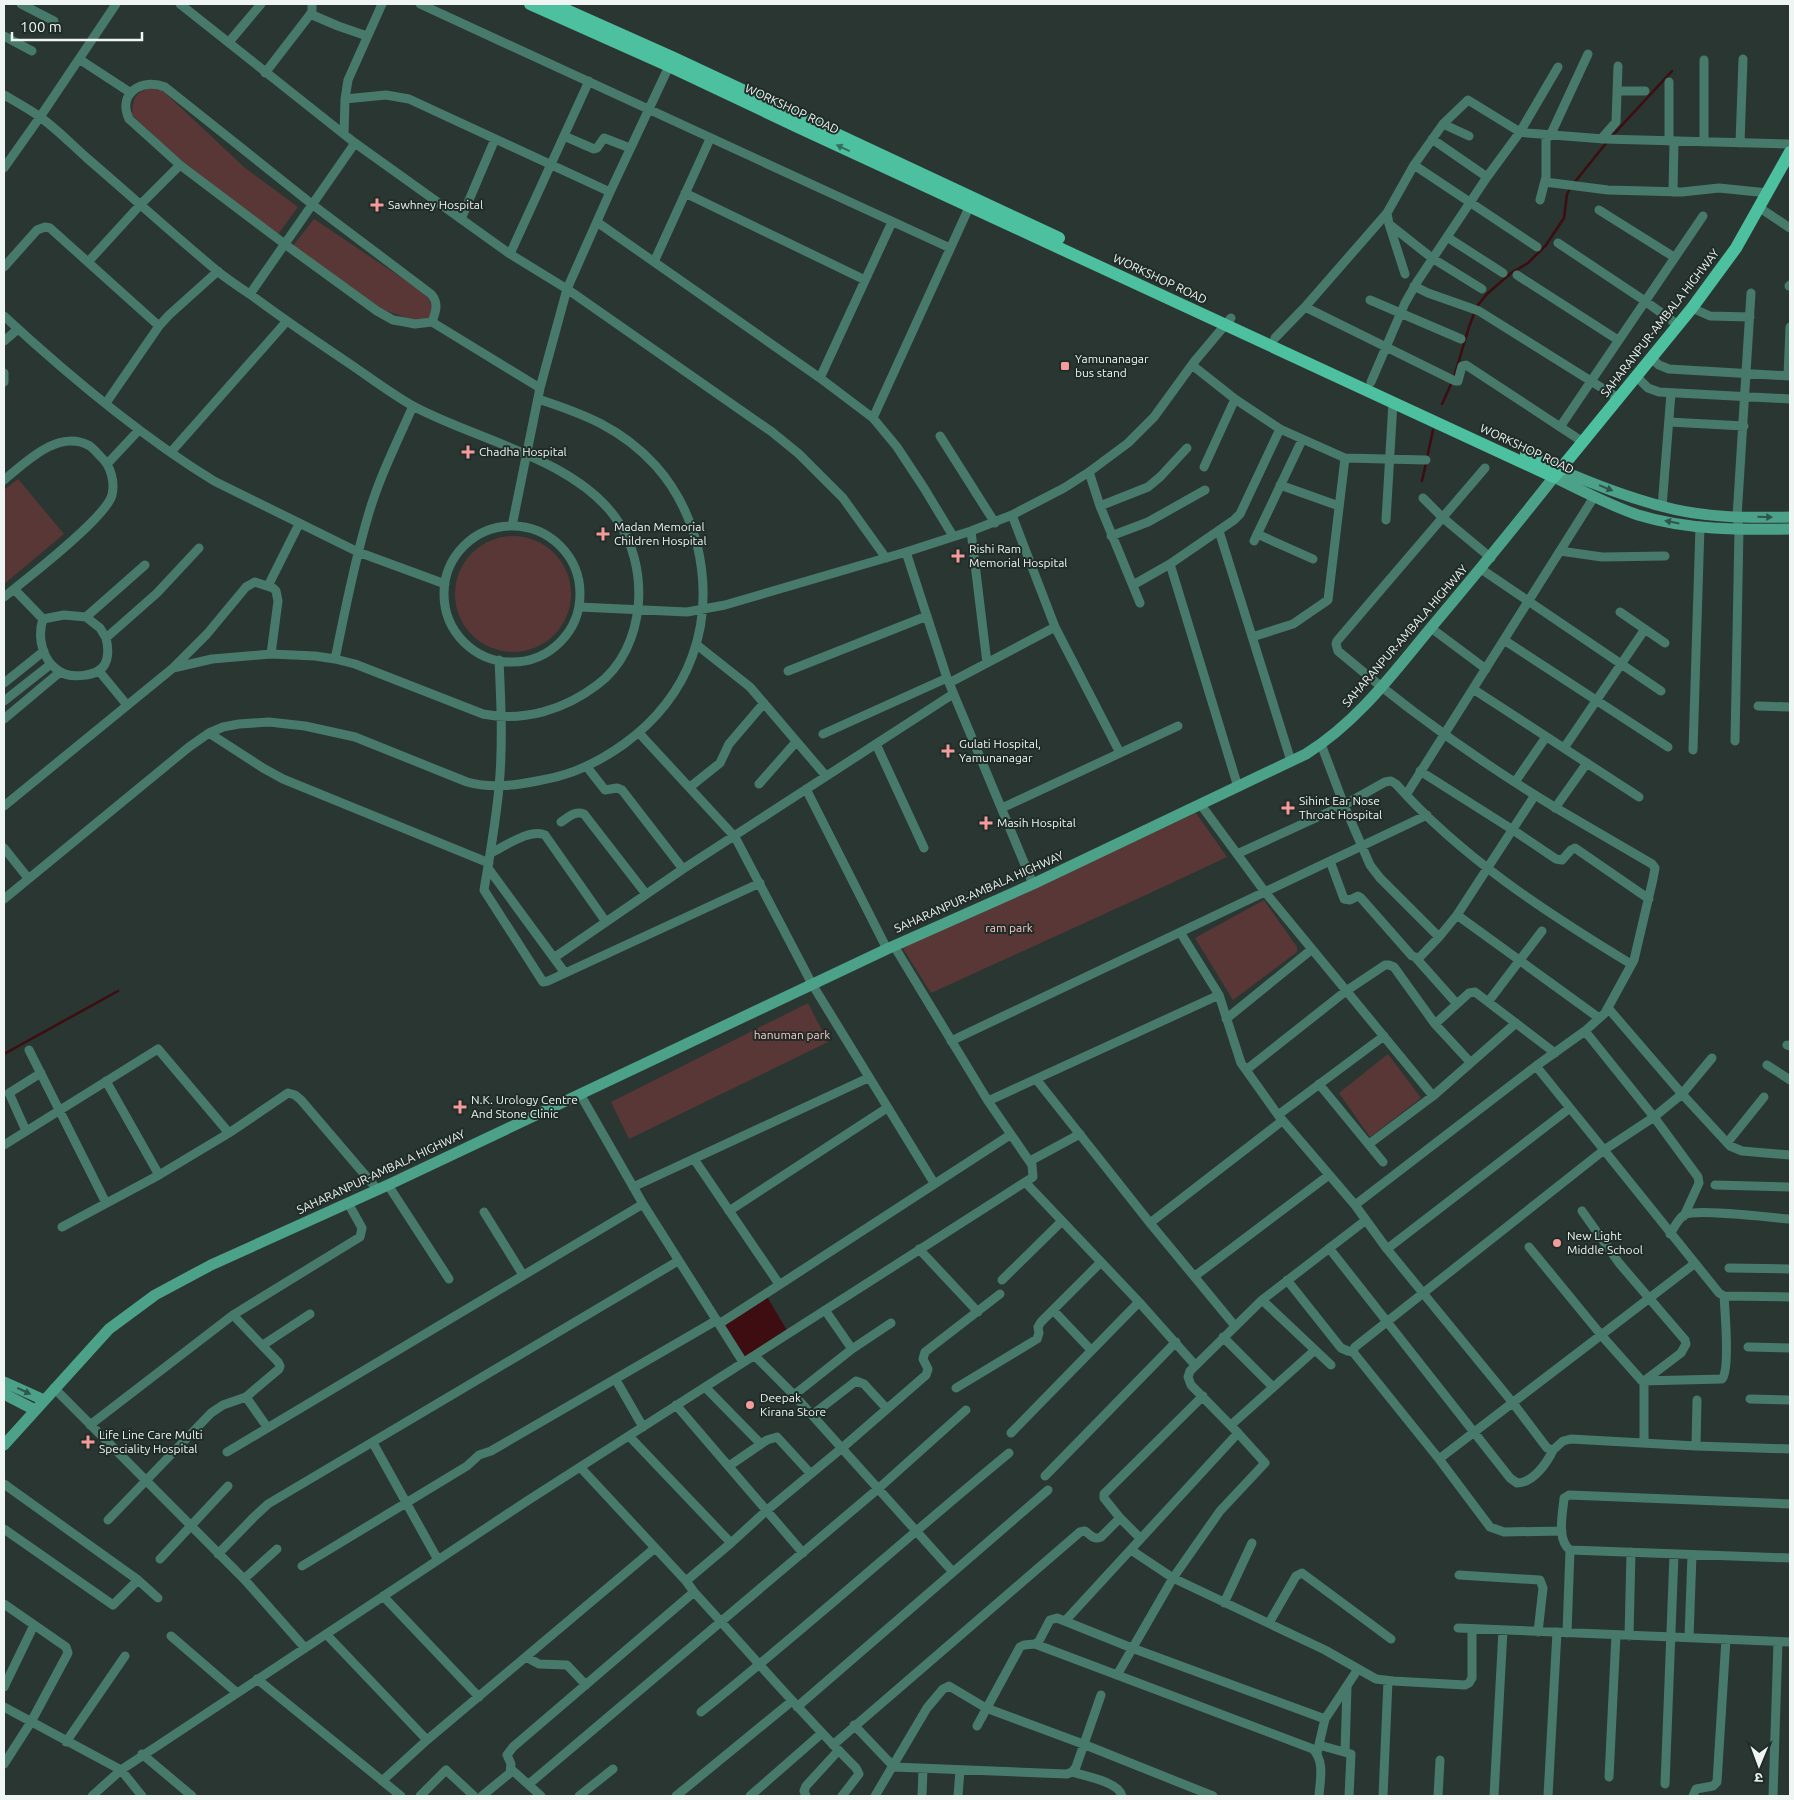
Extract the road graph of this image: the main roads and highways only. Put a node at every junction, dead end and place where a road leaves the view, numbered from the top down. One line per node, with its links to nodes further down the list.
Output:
1 (530, 4): 3 (main road, WORKSHOP ROAD)
2 (559, 5): 3 (main road, WORKSHOP ROAD)
3 (671, 62): 5 (main road, WORKSHOP ROAD)
4 (1790, 152): 6 (main road, SAHARANPUR-AMBALA HIGHWAY)
5 (1229, 321): 6 (main road, WORKSHOP ROAD); 6 (main road, WORKSHOP ROAD)
6 (1558, 473): 7 (main road, WORKSHOP ROAD, one-way to 7); 8 (main road, WORKSHOP ROAD, one-way to 6); 11 (main road, SAHARANPUR-AMBALA HIGHWAY)
7 (1790, 517)
8 (1790, 529)
9 (4, 1382): 11 (main road, one-way to 11)
10 (4, 1394): 12 (main road)
11 (44, 1400): 12 (main road, SAHARANPUR-AMBALA HIGHWAY)
12 (35, 1410): 13 (main road, SAHARANPUR-AMBALA HIGHWAY)
13 (4, 1445)

